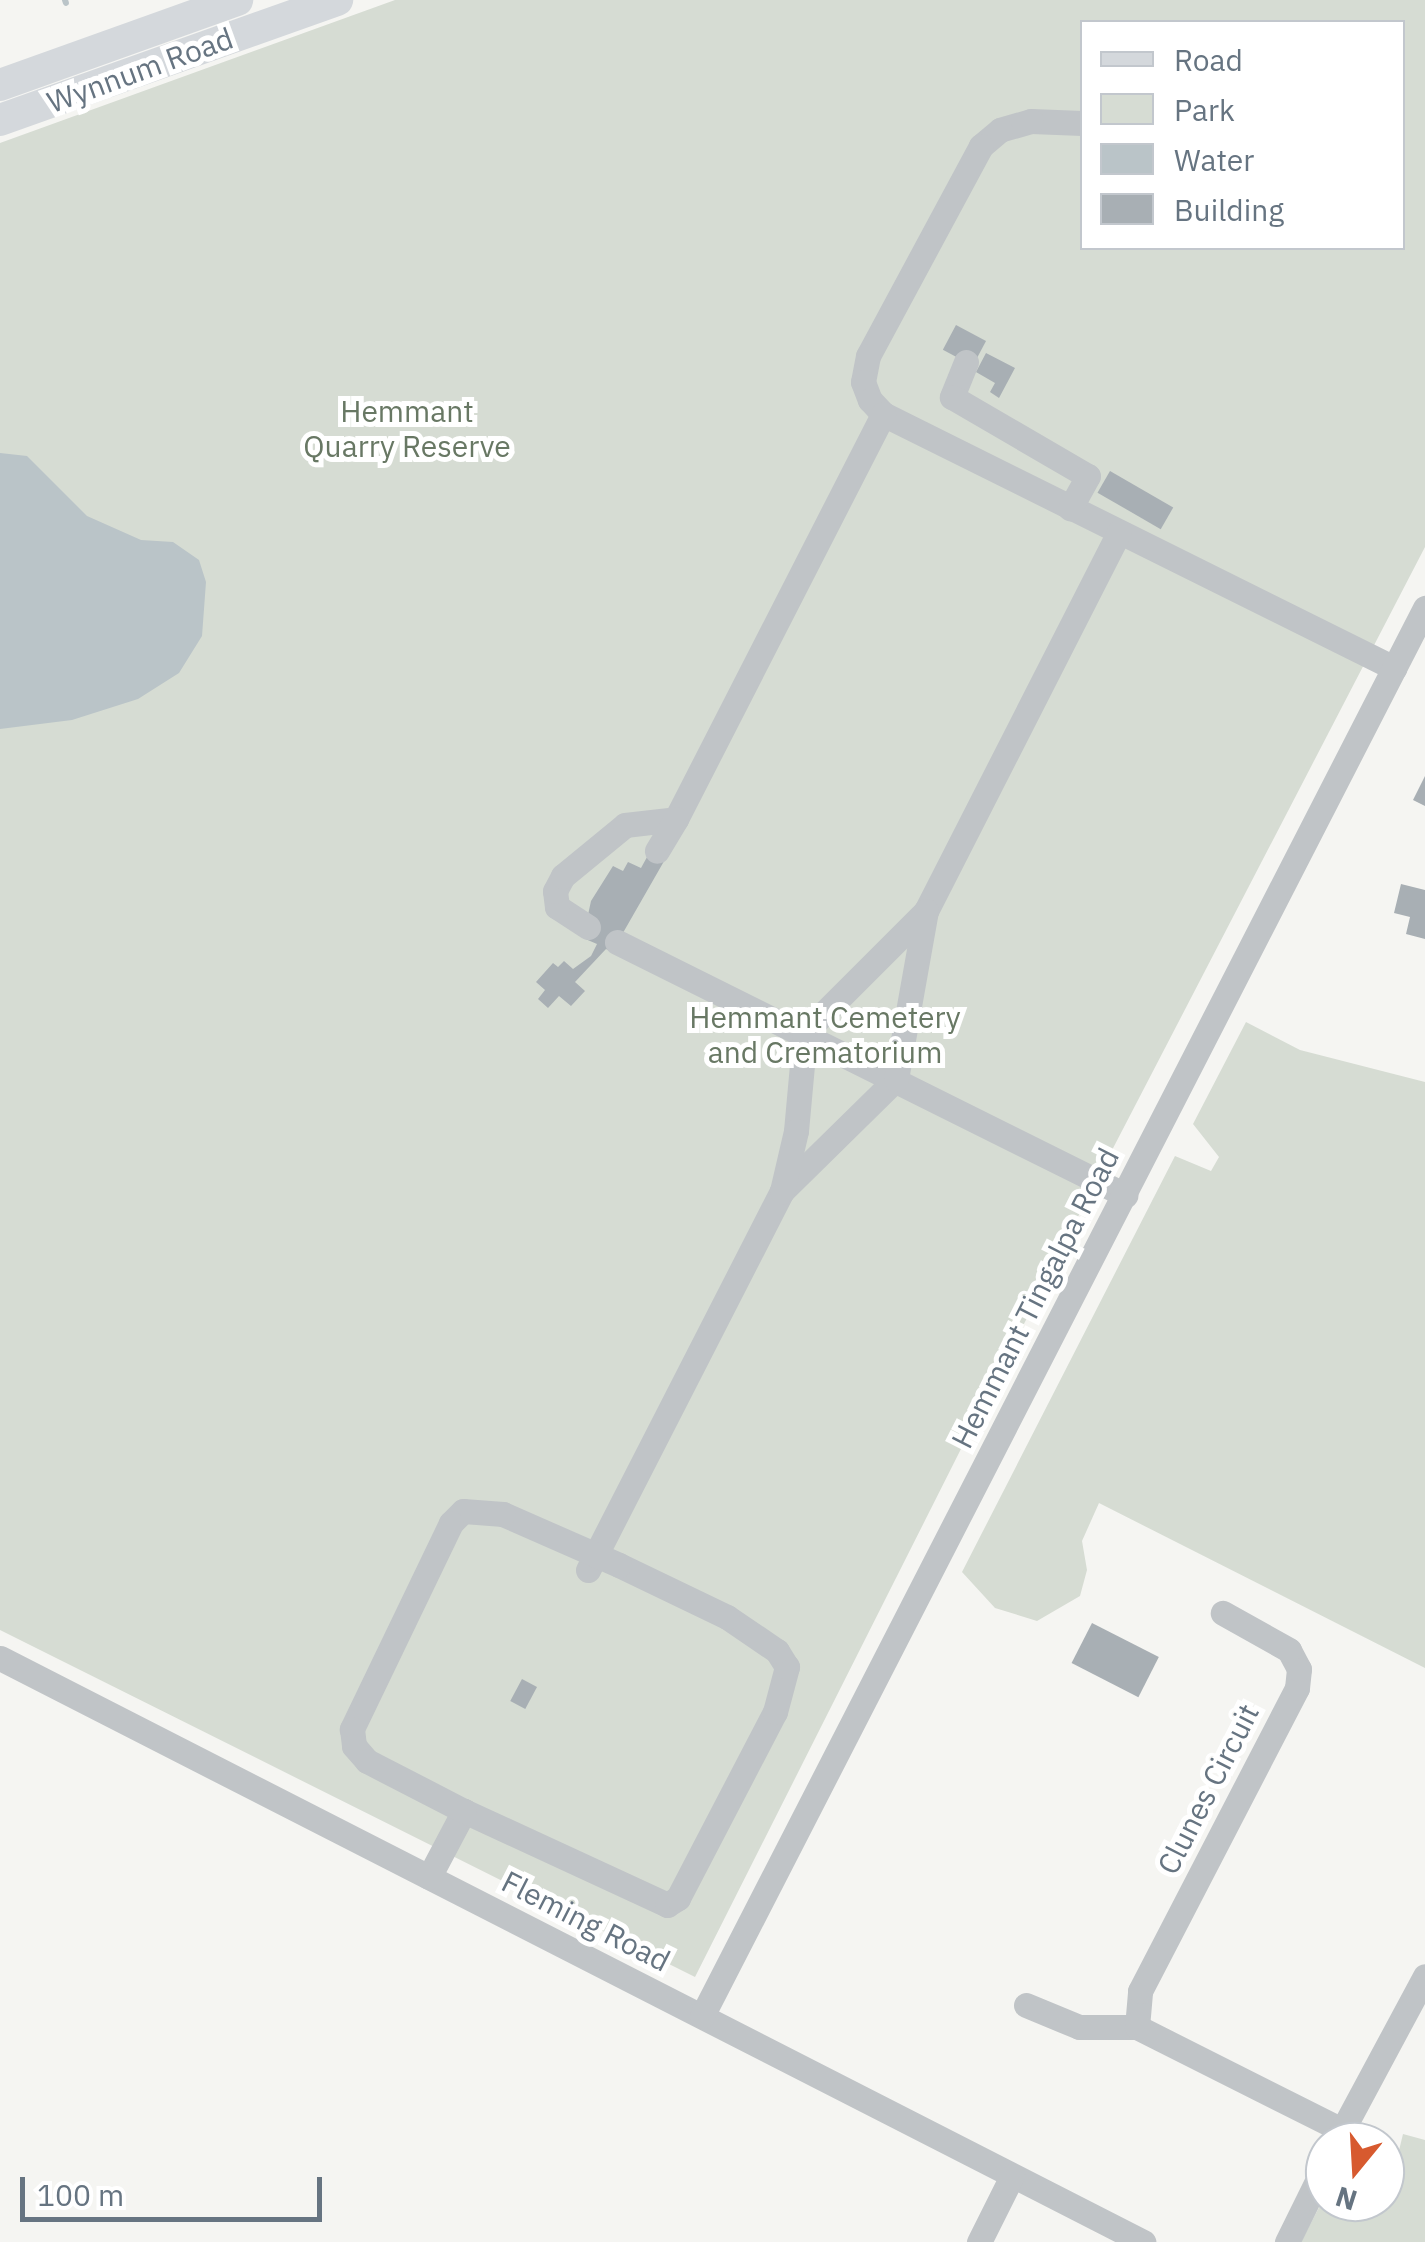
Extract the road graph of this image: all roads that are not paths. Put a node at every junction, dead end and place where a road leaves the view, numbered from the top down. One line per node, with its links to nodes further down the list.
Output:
1 (236, 0): 3 (main road, Wynnum Road)
2 (337, 0): 4 (main road, Wynnum Road)
3 (0, 85)
4 (0, 120)
5 (1080, 123): 7 (street)
6 (966, 362): 8 (street)
7 (883, 414): 8 (street); 12 (street)
8 (1070, 508): 9 (street)
9 (1119, 532): 11 (street); 14 (street)
10 (1425, 608): 11 (street, Hemmant Tingalpa Road)
11 (1394, 668): 24 (street, Hemmant Tingalpa Road)
12 (676, 819): 13 (street); 15 (street)
13 (658, 851)
14 (926, 911): 17 (street); 18 (street)
15 (588, 927)
16 (617, 942): 19 (street)
17 (882, 959): 18 (street); 19 (street)
18 (910, 973): 20 (street)
19 (804, 1032): 20 (street); 21 (street)
20 (896, 1079): 22 (street); 24 (street)
21 (796, 1131): 22 (street); 23 (street)
22 (824, 1144): 23 (street)
23 (782, 1191): 25 (street)
24 (1124, 1195): 32 (street, Hemmant Tingalpa Road)
25 (591, 1564): 28 (street); 28 (street)
26 (1223, 1613): 33 (street, Clunes Circuit)
27 (0, 1658): 29 (street, Fleming Road)
28 (464, 1811): 29 (street)
29 (430, 1877): 32 (street, Fleming Road)
30 (1425, 1976): 35 (street)
31 (1026, 2005): 33 (street)
32 (702, 2016): 36 (street, Fleming Road)
33 (1137, 2027): 34 (street)
34 (1313, 2122)
35 (1347, 2122)
36 (1012, 2176): 38 (street); 39 (street, Fleming Road)
37 (1305, 2206): 40 (street)
38 (978, 2242)
39 (1143, 2242)
40 (1287, 2242)

